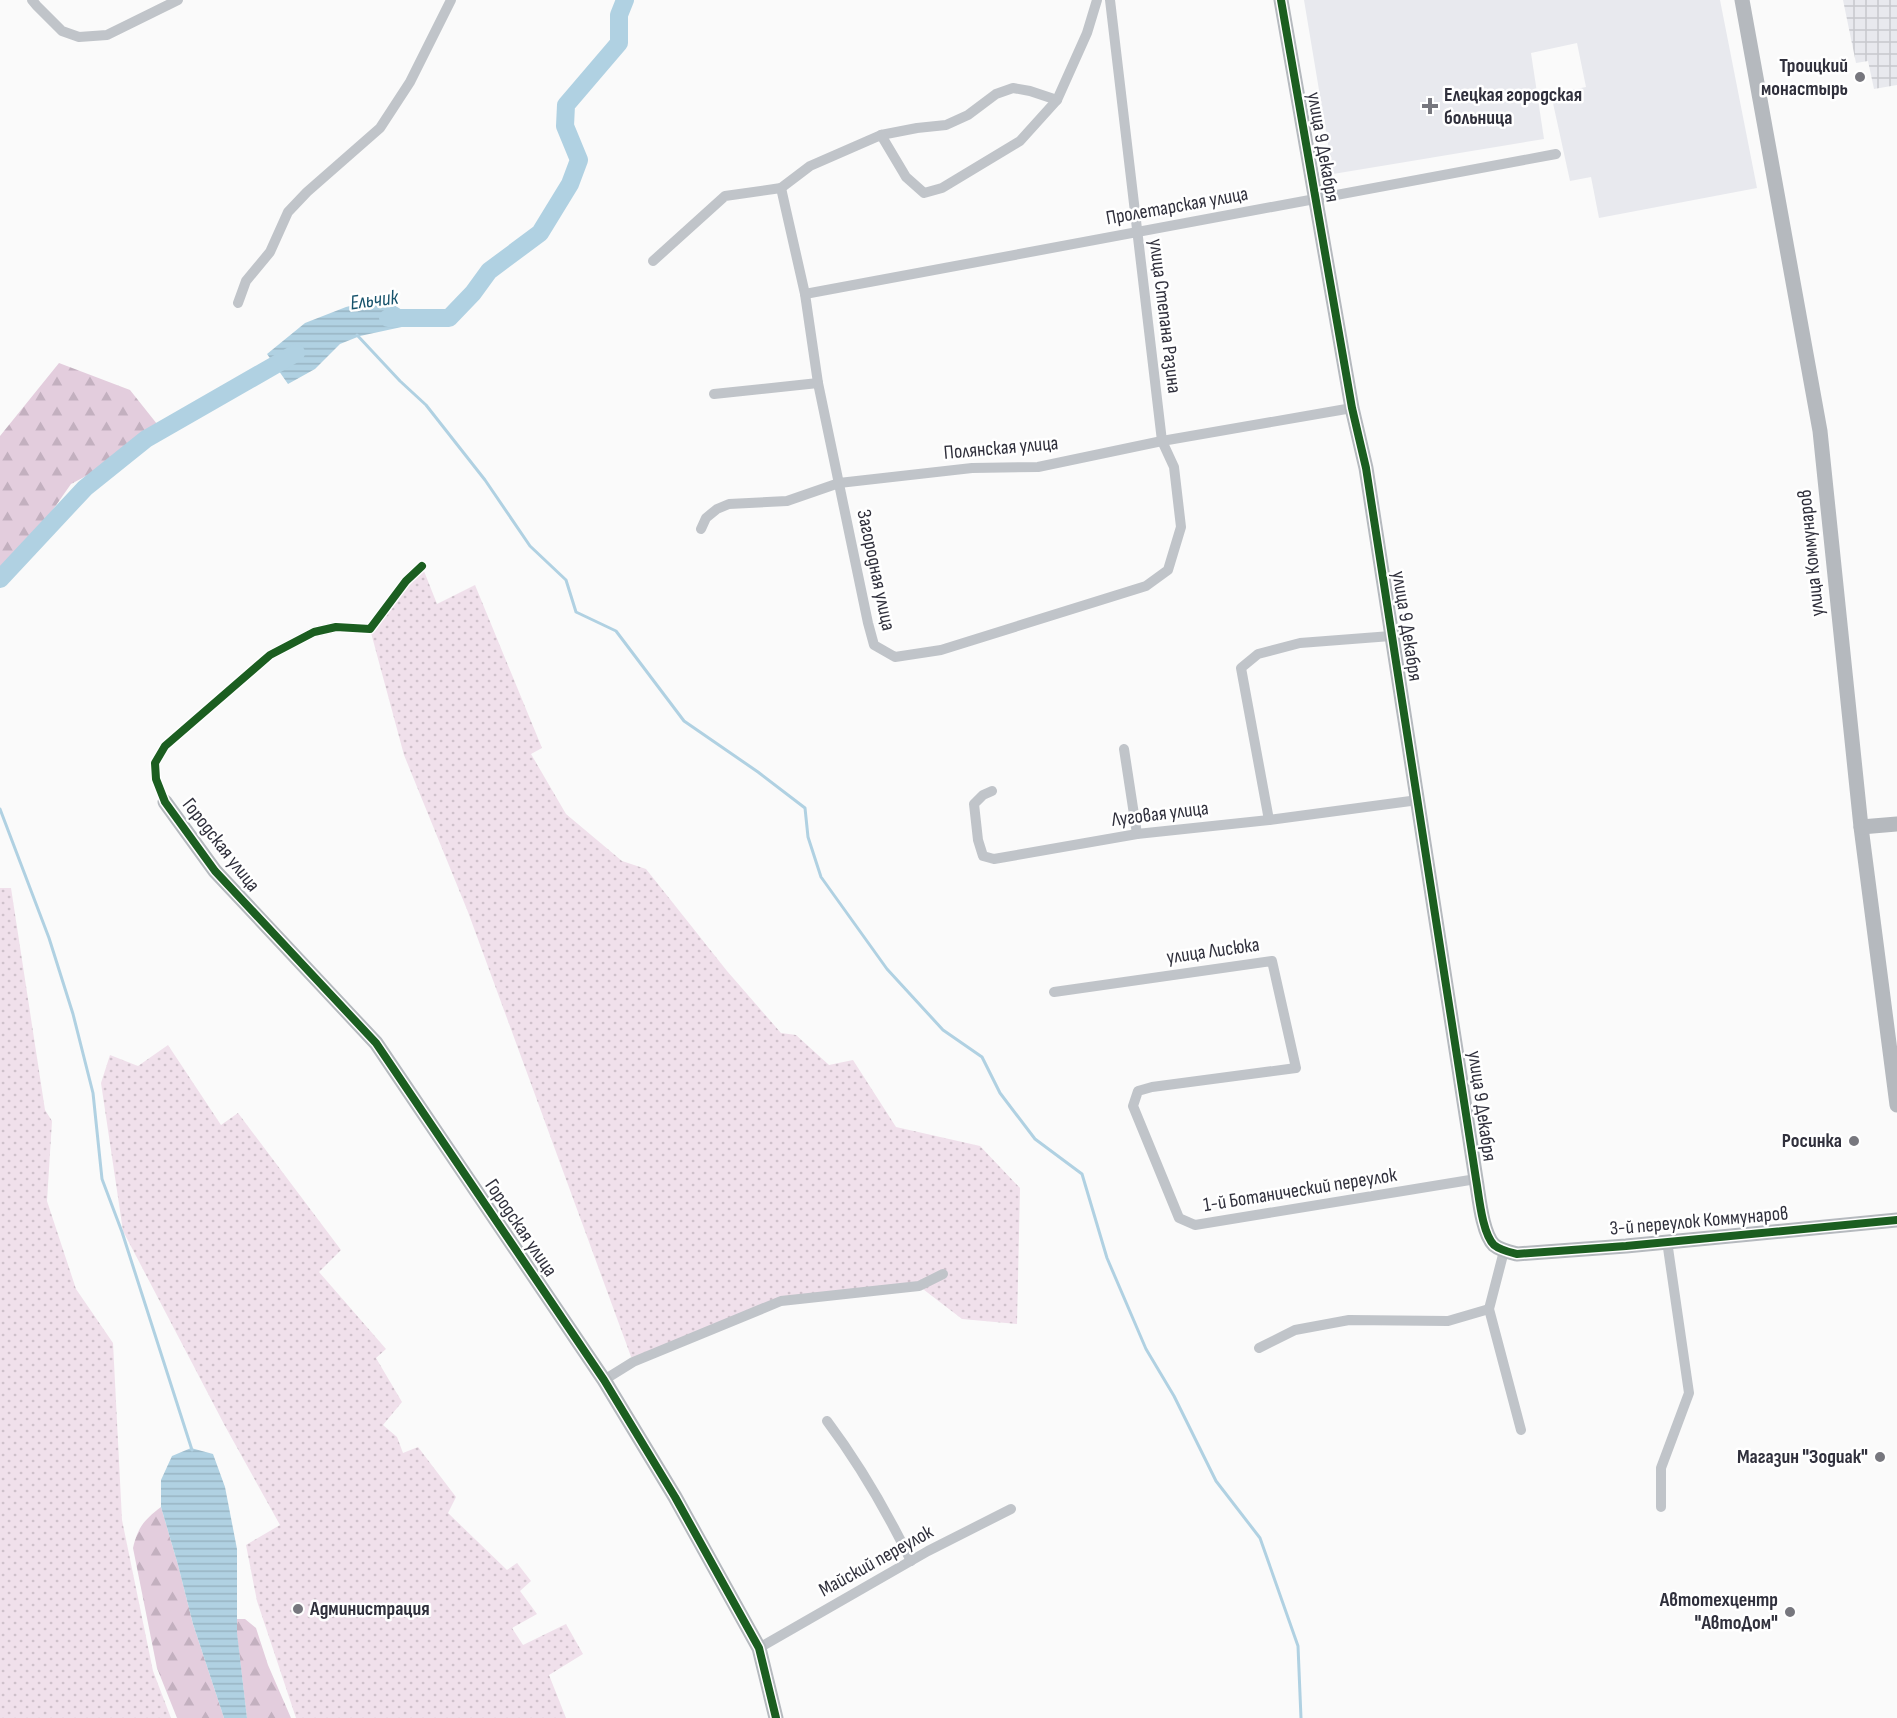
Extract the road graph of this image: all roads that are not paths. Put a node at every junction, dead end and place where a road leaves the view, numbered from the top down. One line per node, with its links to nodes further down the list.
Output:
1 (32, 0): 2 (street)
2 (178, 0)
3 (451, 0): 16 (street)
4 (1097, 0): 8 (street)
5 (1110, 0): 13 (street, улица Степана Разина)
6 (1281, 0): 12 (street, улица 9 Декабря)
7 (1742, 0): 32 (street, улица Коммунаров)
8 (1057, 100): 9 (street); 9 (street)
9 (881, 135): 11 (street)
10 (1556, 154): 12 (street, Пролетарская улица)
11 (781, 188): 14 (street); 15 (street, Загородная улица)
12 (1316, 200): 13 (street, Пролетарская улица); 19 (street, улица 9 Декабря)
13 (1136, 232): 15 (street, Пролетарская улица); 20 (street, улица Степана Разина)
14 (653, 261)
15 (805, 294): 17 (street, Загородная улица)
16 (238, 303)
17 (818, 383): 18 (street); 21 (street, Загородная улица)
18 (714, 394)
19 (1352, 408): 20 (street, Полянская улица); 25 (street, улица 9 Декабря)
20 (1162, 441): 21 (street, Полянская улица); 22 (street, улица Степана Разина)
21 (839, 483): 22 (street, Загородная улица); 23 (street, Полянская улица)
22 (1181, 527)
23 (701, 529)
24 (422, 566): 29 (street)
25 (1391, 636): 28 (street, улица 9 Декабря); 30 (street)
26 (1124, 749): 33 (street)
27 (992, 791): 33 (street, Луговая улица)
28 (1418, 800): 30 (street, Луговая улица); 37 (street, улица 9 Декабря)
29 (165, 802): 44 (street, Городская улица)
30 (1269, 820): 33 (street, Луговая улица)
31 (1897, 824): 32 (street)
32 (1861, 826): 35 (street, улица Коммунаров)
33 (1137, 834)
34 (1054, 992): 36 (street, улица Лисюка)
35 (1897, 1105)
36 (1133, 1106): 37 (street, 1-й Ботанический переулок)
37 (1476, 1179): 40 (street, улица 9 Декабря)
38 (1897, 1220): 39 (street, 3-й переулок Коммунаров)
39 (1667, 1241): 40 (street, 3-й переулок Коммунаров); 47 (street)
40 (1504, 1251): 42 (street)
41 (943, 1274): 44 (street)
42 (1489, 1309): 43 (street); 46 (street)
43 (1259, 1348)
44 (604, 1380): 50 (street, Городская улица)
45 (827, 1421): 49 (street)
46 (1521, 1430)
47 (1661, 1507)
48 (1011, 1509): 49 (street, Майский переулок)
49 (911, 1561): 50 (street, Майский переулок)
50 (759, 1648): 51 (street, Городская улица)
51 (776, 1718)

